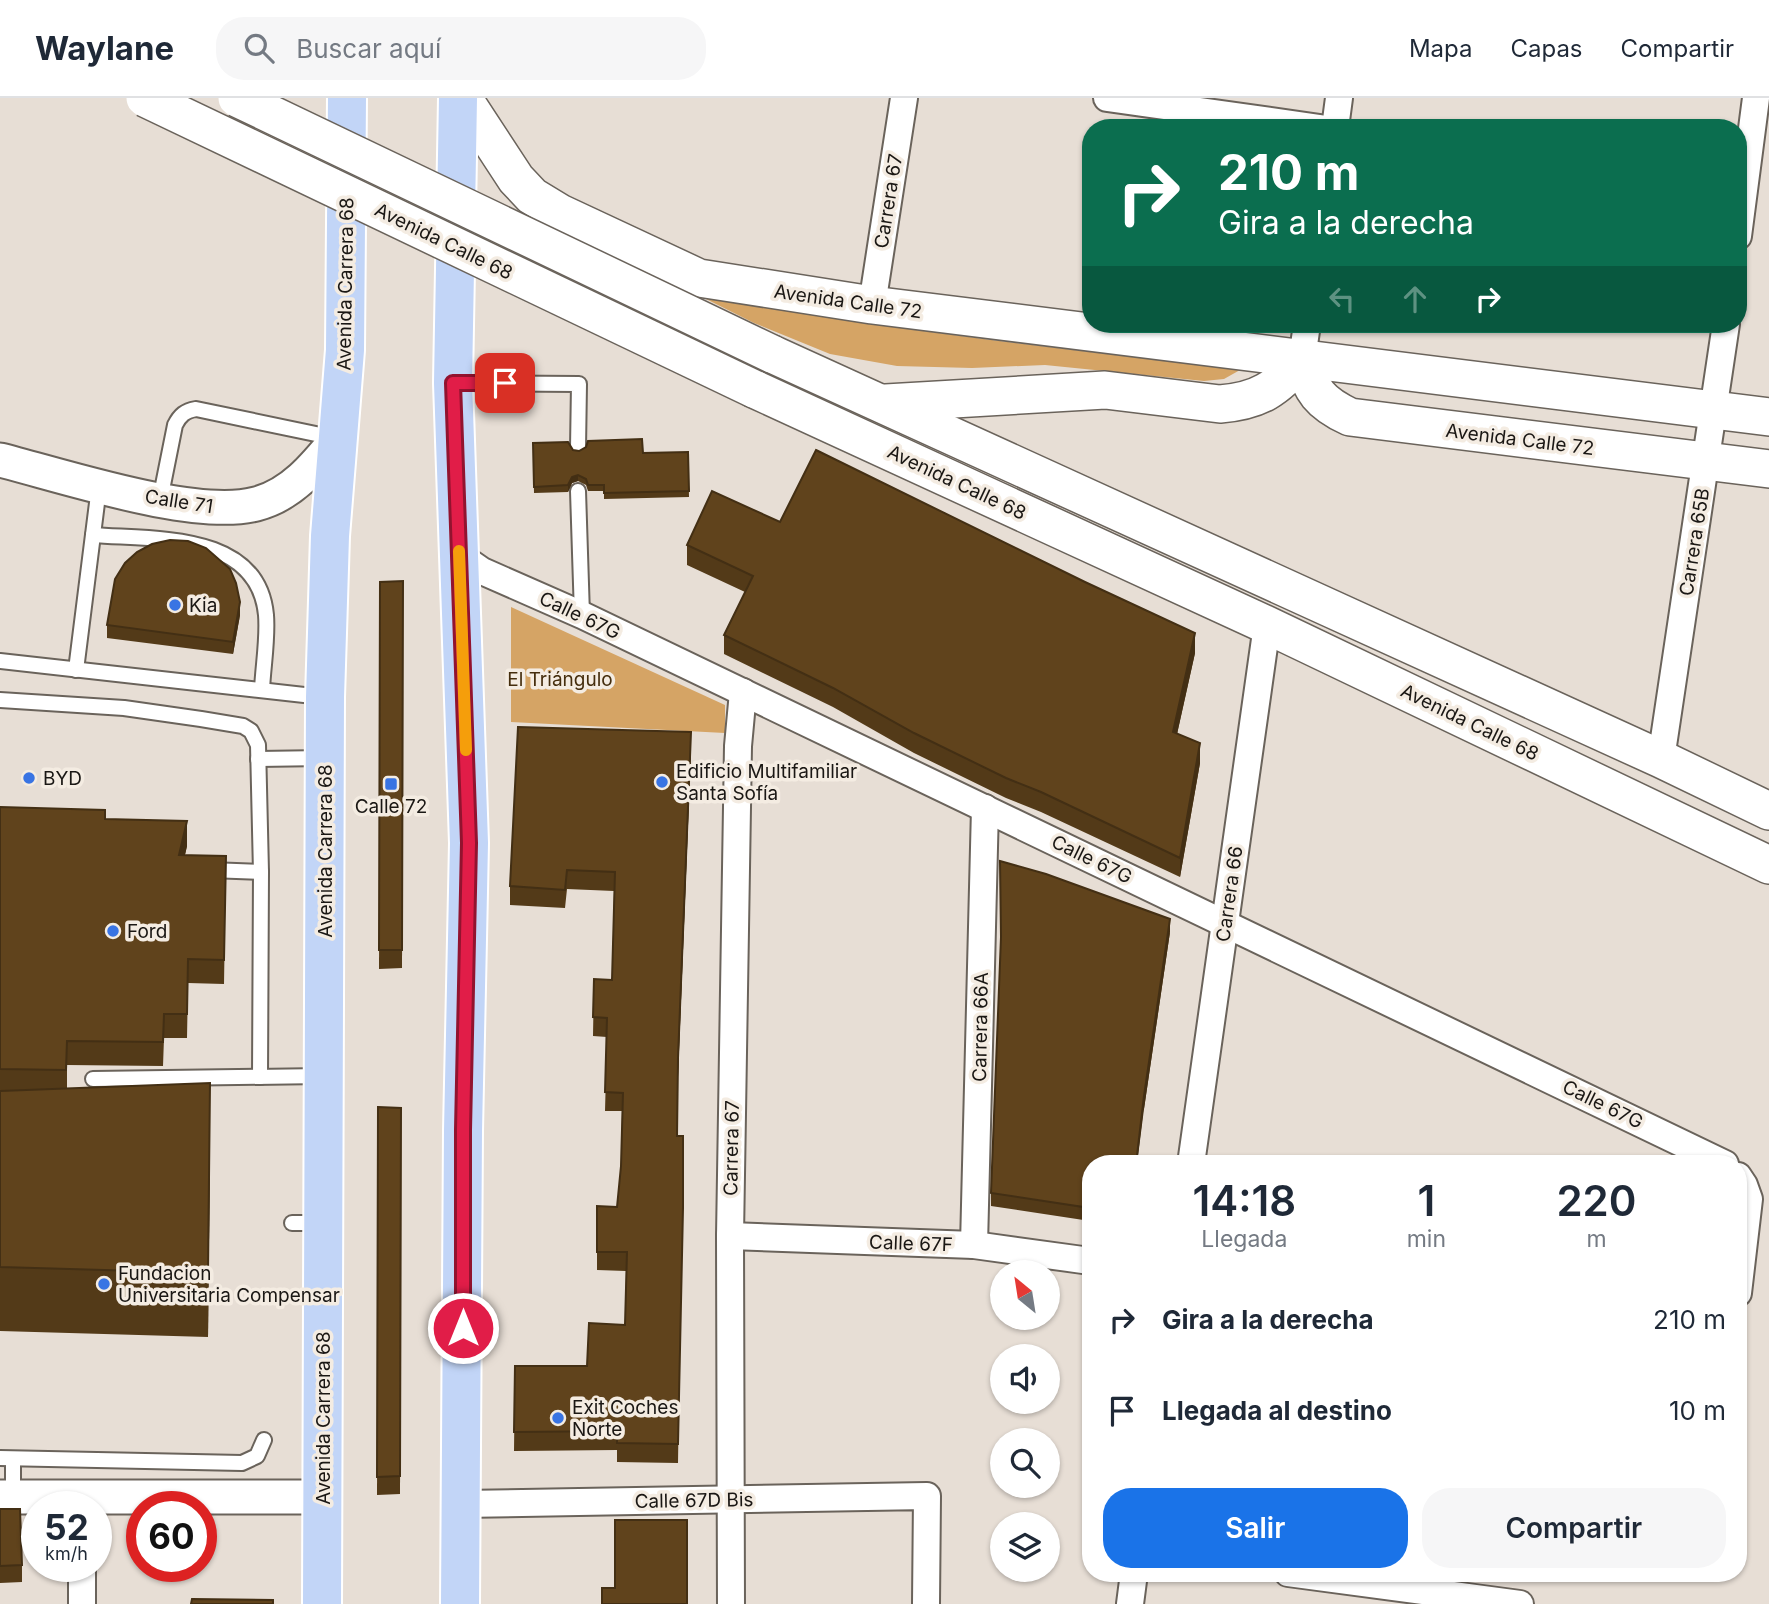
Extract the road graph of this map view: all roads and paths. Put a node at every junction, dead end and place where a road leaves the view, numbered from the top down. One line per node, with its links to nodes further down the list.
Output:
1 (145, 98): 33 (main road, Avenida Calle 68, bridge)
2 (237, 98): 19 (main road, Avenida Calle 68, bridge)
3 (348, 98): 22 (main road, Avenida Carrera 68)
4 (461, 98): 13 (main road, Avenida Calle 72); 18 (main road)
5 (904, 98): 13 (street, Carrera 67)
6 (1107, 98): 9 (street)
7 (1339, 98): 10 (street)
8 (1756, 98): 11 (street)
9 (1256, 119)
10 (1336, 119)
11 (1751, 180): 12 (street)
12 (1747, 197)
13 (872, 305): 14 (main road, Avenida Calle 72)
14 (1082, 322)
15 (1208, 333): 17 (main road, Avenida Calle 72)
16 (1725, 333): 20 (street, Carrera 65B)
17 (1304, 341): 19 (main road); 20 (main road, Avenida Calle 72); 25 (main road, Avenida Calle 72)
18 (453, 383): 23 (lane); 31 (main road)
19 (882, 403): 42 (main road, Avenida Calle 68)
20 (1714, 410): 21 (main road, Avenida Calle 72); 25 (street, Carrera 65B)
21 (1769, 417)
22 (338, 438): 29 (street, Calle 71); 29 (lane); 38 (main road, Avenida Carrera 68)
23 (578, 447)
24 (0, 460): 27 (street, Calle 71)
25 (1706, 461): 26 (main road, Avenida Calle 72); 42 (street, Carrera 65B)
26 (1769, 468)
27 (100, 485): 29 (street, Calle 71); 30 (lane)
28 (578, 491): 32 (lane)
29 (160, 500)
30 (93, 535): 35 (lane); 36 (lane)
31 (459, 555): 32 (street, Calle 67G); 65 (main road)
32 (582, 615): 37 (street, Calle 67G)
33 (1267, 625): 45 (main road, Avenida Calle 68); 48 (street, Carrera 66)
34 (0, 662): 35 (lane)
35 (76, 670): 36 (lane)
36 (262, 690): 38 (lane)
37 (743, 692): 43 (street, Calle 67G); 56 (street, Carrera 67)
38 (325, 697): 40 (main road, Avenida Carrera 68)
39 (0, 700): 41 (lane)
40 (325, 758): 41 (lane); 49 (main road, Avenida Carrera 68)
41 (258, 759): 47 (lane)
42 (1661, 759): 44 (main road, Avenida Calle 68)
43 (985, 808): 48 (street, Calle 67G); 57 (street, Carrera 66A)
44 (1769, 811)
45 (1769, 865)
46 (191, 869): 47 (lane)
47 (261, 872): 50 (lane)
48 (1225, 923): 52 (street, Carrera 66); 53 (street, Calle 67G)
49 (325, 1076): 50 (lane); 62 (main road, Avenida Carrera 68)
50 (260, 1077): 51 (lane)
51 (93, 1079)
52 (1192, 1155)
53 (1706, 1155)
54 (1747, 1193): 55 (street)
55 (1747, 1216)
56 (730, 1236): 57 (street, Calle 67F); 63 (street, Carrera 67)
57 (974, 1245): 58 (street, Calle 67F)
58 (1082, 1260)
59 (264, 1440): 60 (lane)
60 (6, 1458): 61 (lane)
61 (7, 1497)
62 (323, 1497): 64 (street); 70 (main road, Avenida Carrera 68)
63 (730, 1500): 65 (street, Calle 67D Bis); 72 (street, Carrera 67); 73 (street, Calle 67D Bis)
64 (112, 1501)
65 (461, 1504): 71 (main road)
66 (82, 1582): 69 (street)
67 (1133, 1582): 74 (street)
68 (1355, 1582): 75 (street)
69 (82, 1604)
70 (322, 1604)
71 (460, 1604)
72 (731, 1604)
73 (926, 1604)
74 (1129, 1604)
75 (1520, 1604)

